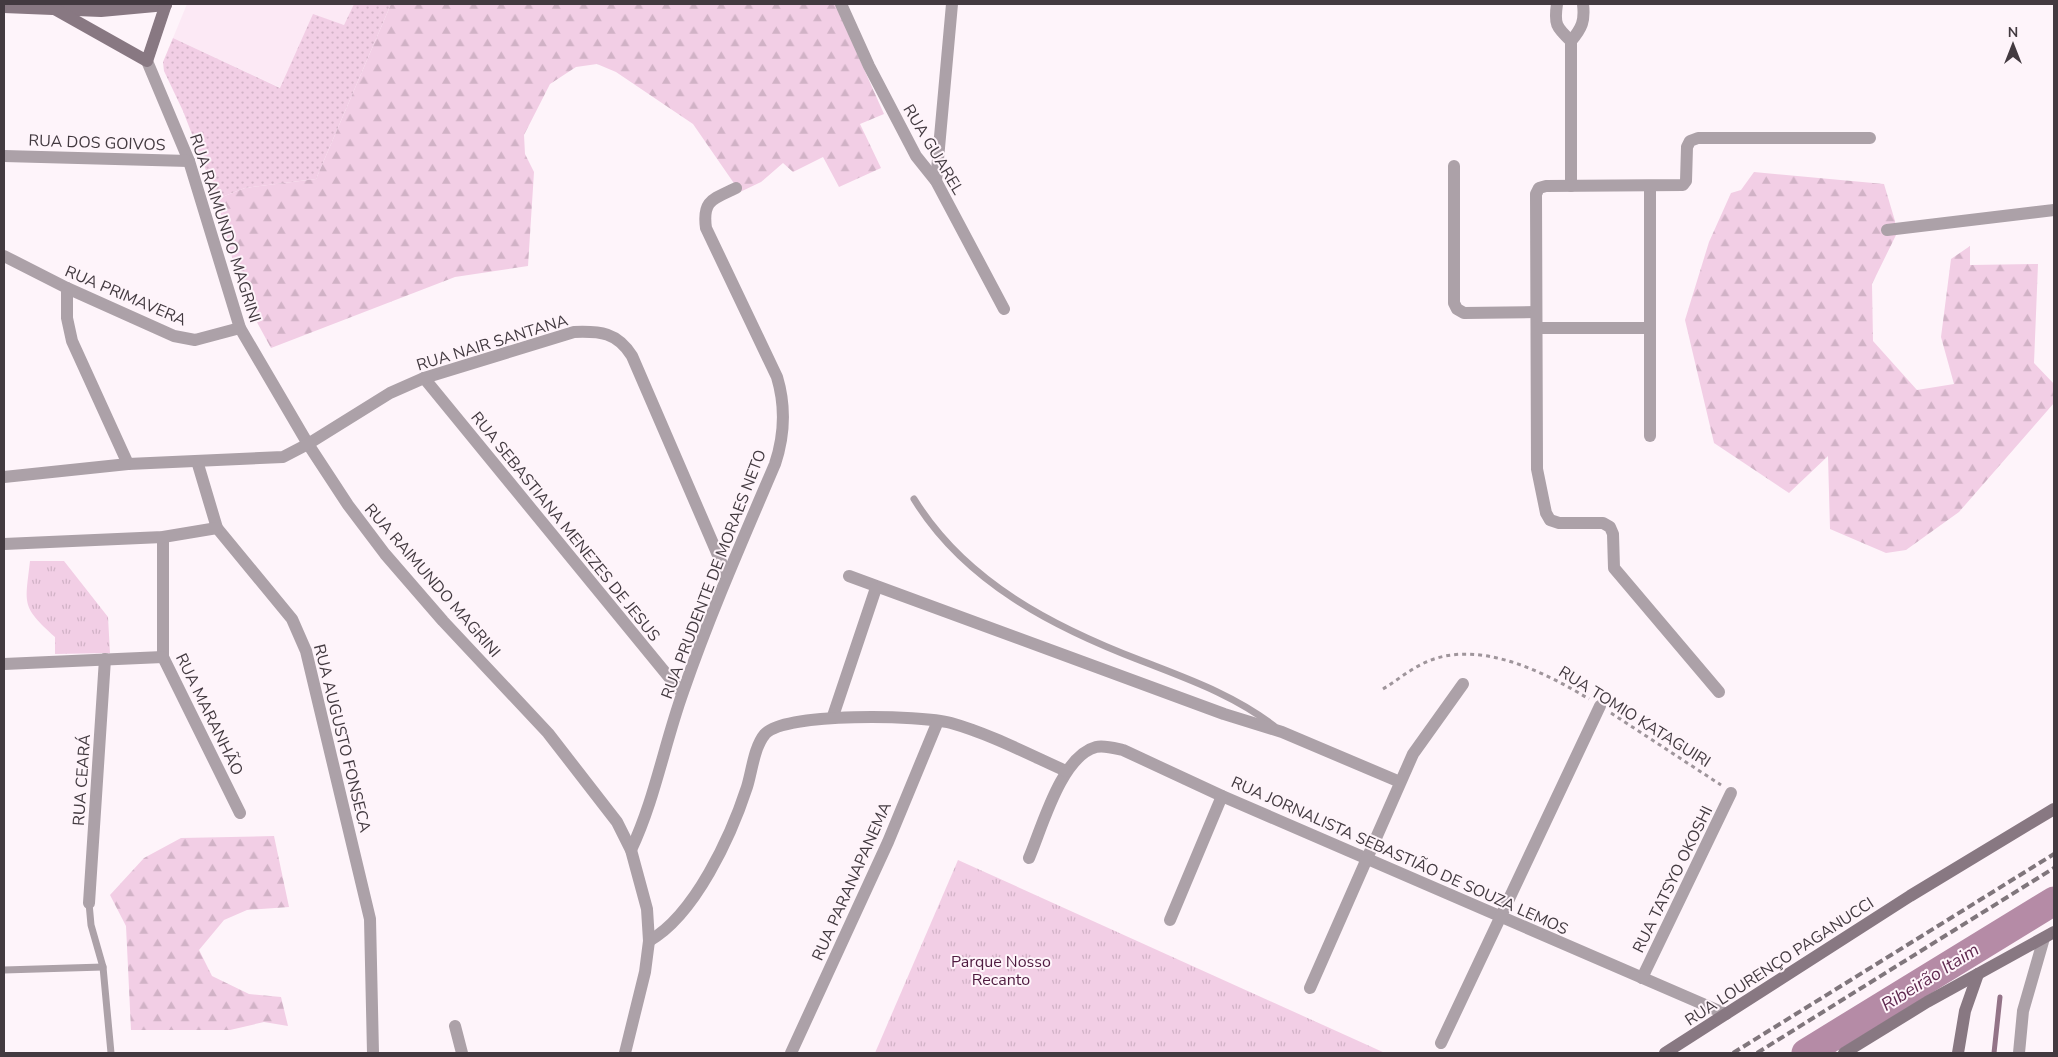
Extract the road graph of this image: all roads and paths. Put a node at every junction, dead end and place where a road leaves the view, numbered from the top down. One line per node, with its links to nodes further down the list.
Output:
1 (166, 4): 6 (street); 9 (street)
2 (840, 4): 14 (street, RUA GUAREL)
3 (952, 4): 14 (street)
4 (1557, 4): 8 (street)
5 (1583, 4): 8 (street)
6 (45, 6): 7 (street); 9 (street)
7 (4, 7)
8 (1570, 41): 15 (street)
9 (147, 61): 12 (street, RUA RAIMUNDO MAGRINI)
10 (1870, 138): 16 (street)
11 (4, 156): 12 (street, RUA DOS GOIVOS)
12 (189, 161): 24 (street, RUA RAIMUNDO MAGRINI)
13 (1454, 166): 23 (street)
14 (936, 181): 22 (street, RUA GUAREL)
15 (1571, 186): 16 (street); 23 (street)
16 (1650, 186): 26 (street)
17 (736, 188): 38 (street, RUA PRUDENTE DE MORAES NETO)
18 (2054, 210): 19 (street)
19 (1887, 230)
20 (4, 256): 21 (street, RUA PRIMAVERA)
21 (67, 288): 24 (street, RUA PRIMAVERA); 31 (street)
22 (1004, 309)
23 (1536, 312): 25 (street)
24 (240, 328): 29 (street, RUA RAIMUNDO MAGRINI)
25 (1536, 328): 26 (street); 46 (street)
26 (1650, 328): 28 (street)
27 (424, 378): 29 (street, RUA NAIR SANTANA); 38 (street, RUA NAIR SANTANA); 47 (street, RUA SEBASTIANA MENEZES DE JESUS)
28 (1650, 436)
29 (308, 444): 30 (street, RUA NAIR SANTANA); 58 (street, RUA RAIMUNDO MAGRINI)
30 (197, 461): 31 (street, RUA NAIR SANTANA); 34 (street, RUA AUGUSTO FONSECA)
31 (128, 464): 32 (street, RUA NAIR SANTANA)
32 (4, 477)
33 (914, 499): 51 (lane)
34 (216, 528): 35 (street); 75 (street, RUA AUGUSTO FONSECA)
35 (163, 537): 37 (street); 41 (street, RUA MARANHÃO)
36 (4, 538): 37 (street)
37 (4, 544)
38 (726, 576): 47 (street, RUA PRUDENTE DE MORAES NETO)
39 (848, 576): 40 (street)
40 (876, 588): 49 (street); 51 (street)
41 (162, 657): 42 (street); 57 (street, RUA MARANHÃO)
42 (105, 659): 43 (street); 61 (street, RUA CEARÁ)
43 (4, 664)
44 (1463, 684): 53 (street)
45 (1383, 689): 48 (path, RUA TOMIO KATAGUIRI)
46 (1719, 692)
47 (682, 693): 58 (street, RUA PRUDENTE DE MORAES NETO)
48 (1600, 706): 54 (path, RUA TOMIO KATAGUIRI); 62 (street)
49 (833, 716): 50 (street); 65 (street)
50 (938, 721): 52 (street); 78 (street, RUA PARANAPANEMA)
51 (1282, 732): 53 (street)
52 (1066, 771): 55 (street, RUA JORNALISTA SEBASTIÃO DE SOUZA LEMOS); 59 (street, RUA JORNALISTA SEBASTIÃO DE SOUZA LEMOS)
53 (1400, 782): 60 (street)
54 (1731, 793): 69 (street, RUA TATSYO OKOSHI)
55 (1222, 796): 60 (street, RUA JORNALISTA SEBASTIÃO DE SOUZA LEMOS); 63 (street)
56 (2054, 809): 71 (street, RUA LOURENÇO PAGANUCCI)
57 (240, 813)
58 (631, 850): 65 (street, RUA RAIMUNDO MAGRINI)
59 (1029, 858)
60 (1366, 858): 62 (street, RUA JORNALISTA SEBASTIÃO DE SOUZA LEMOS); 70 (street)
61 (89, 903): 66 (lane)
62 (1502, 918): 69 (street, RUA JORNALISTA SEBASTIÃO DE SOUZA LEMOS); 73 (street)
63 (1170, 920)
64 (2049, 935): 68 (street); 82 (street)
65 (649, 940): 77 (street, RUA RAIMUNDO MAGRINI)
66 (103, 966): 67 (lane); 74 (lane)
67 (4, 970)
68 (1978, 974): 80 (street); 81 (street)
69 (1642, 978): 71 (street, RUA JORNALISTA SEBASTIÃO DE SOUZA LEMOS)
70 (1310, 988)
71 (1726, 1014): 79 (street, RUA LOURENÇO PAGANUCCI)
72 (455, 1026): 76 (street)
73 (1441, 1044)
74 (111, 1053)
75 (373, 1053)
76 (462, 1053)
77 (625, 1053)
78 (791, 1053)
79 (1664, 1053)
80 (1845, 1053)
81 (1958, 1053)
82 (2019, 1053)

